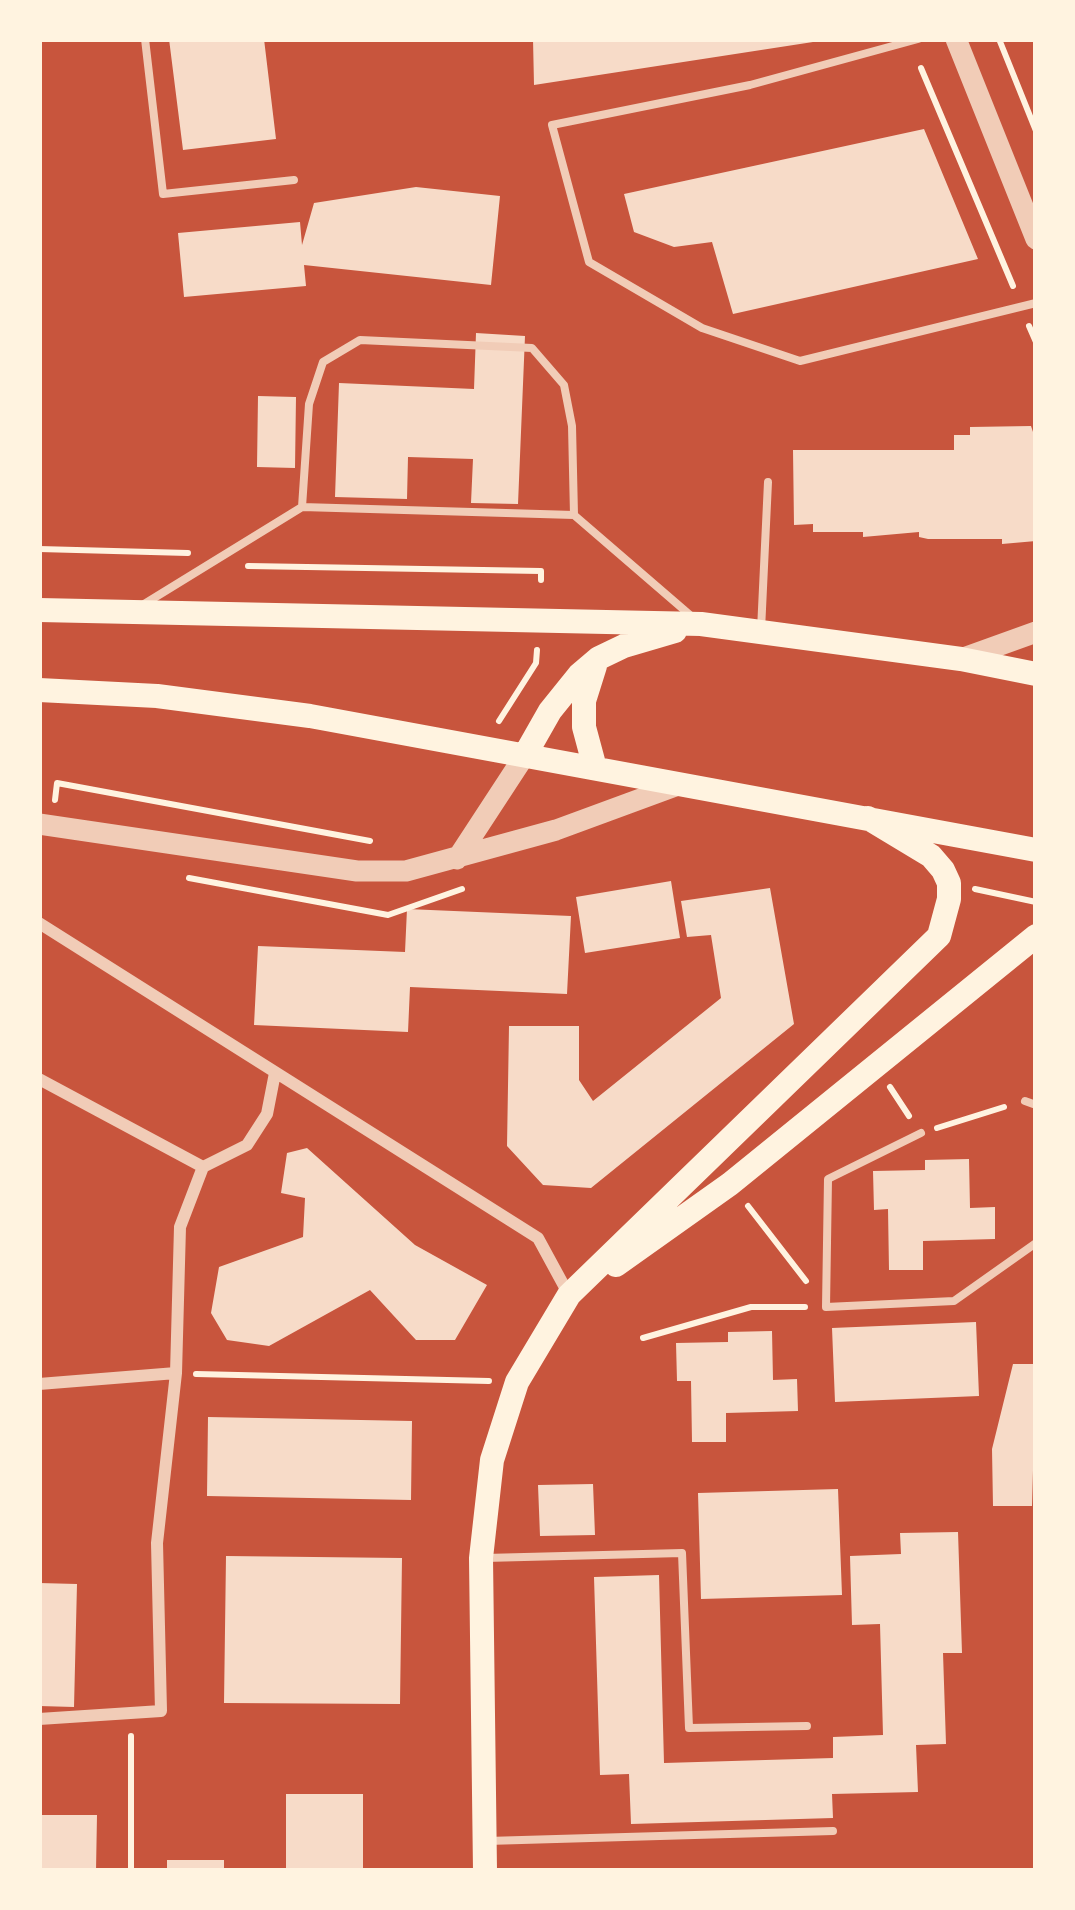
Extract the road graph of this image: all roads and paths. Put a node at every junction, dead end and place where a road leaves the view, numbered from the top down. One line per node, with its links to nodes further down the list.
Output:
1 (146, 39): 7 (lane)
2 (918, 39): 10 (lane)
3 (956, 39): 8 (street)
4 (999, 39): 6 (path)
5 (921, 68): 10 (path)
6 (1036, 131)
7 (294, 180)
8 (1036, 239)
9 (1036, 303): 10 (lane)
10 (1021, 305): 11 (path)
11 (1036, 342)
12 (768, 482): 21 (lane)
13 (302, 507): 14 (lane); 14 (lane); 16 (lane)
14 (574, 515): 20 (lane)
15 (39, 549): 16 (path)
16 (217, 559): 17 (path); 19 (lane)
17 (542, 580)
18 (39, 610): 19 (main road)
19 (129, 613): 20 (main road)
20 (701, 624): 21 (main road); 24 (main road)
21 (761, 632): 25 (main road)
22 (1036, 632): 25 (street)
23 (538, 644): 28 (path)
24 (599, 658): 29 (main road); 30 (main road)
25 (961, 659): 26 (main road)
26 (1036, 674)
27 (39, 690): 29 (main road)
28 (496, 724)
29 (525, 755): 30 (main road); 36 (street)
30 (595, 767): 31 (main road)
31 (682, 784): 32 (main road); 36 (street)
32 (868, 818): 35 (main road); 50 (main road)
33 (46, 824): 34 (path); 36 (street)
34 (372, 841)
35 (1036, 850)
36 (458, 859)
37 (973, 888): 38 (path)
38 (1036, 902)
39 (39, 923): 42 (street)
40 (1036, 935): 41 (main road)
41 (875, 1066): 46 (path); 48 (main road)
42 (275, 1073): 47 (street); 50 (street)
43 (39, 1079): 47 (street)
44 (1025, 1101): 45 (lane); 46 (path)
45 (1036, 1105)
46 (920, 1133): 51 (lane)
47 (203, 1167): 53 (street)
48 (730, 1184): 50 (main road); 51 (path)
49 (1036, 1243): 51 (lane)
50 (568, 1295): 54 (main road)
51 (826, 1307): 52 (path)
52 (643, 1338)
53 (176, 1373): 54 (path); 55 (street); 57 (street)
54 (517, 1382): 56 (main road)
55 (39, 1384)
56 (481, 1558): 59 (lane); 61 (main road)
57 (131, 1714): 58 (street); 62 (path)
58 (39, 1719)
59 (807, 1726)
60 (833, 1831): 61 (lane)
61 (484, 1841): 63 (main road)
62 (131, 1871)
63 (485, 1871)

